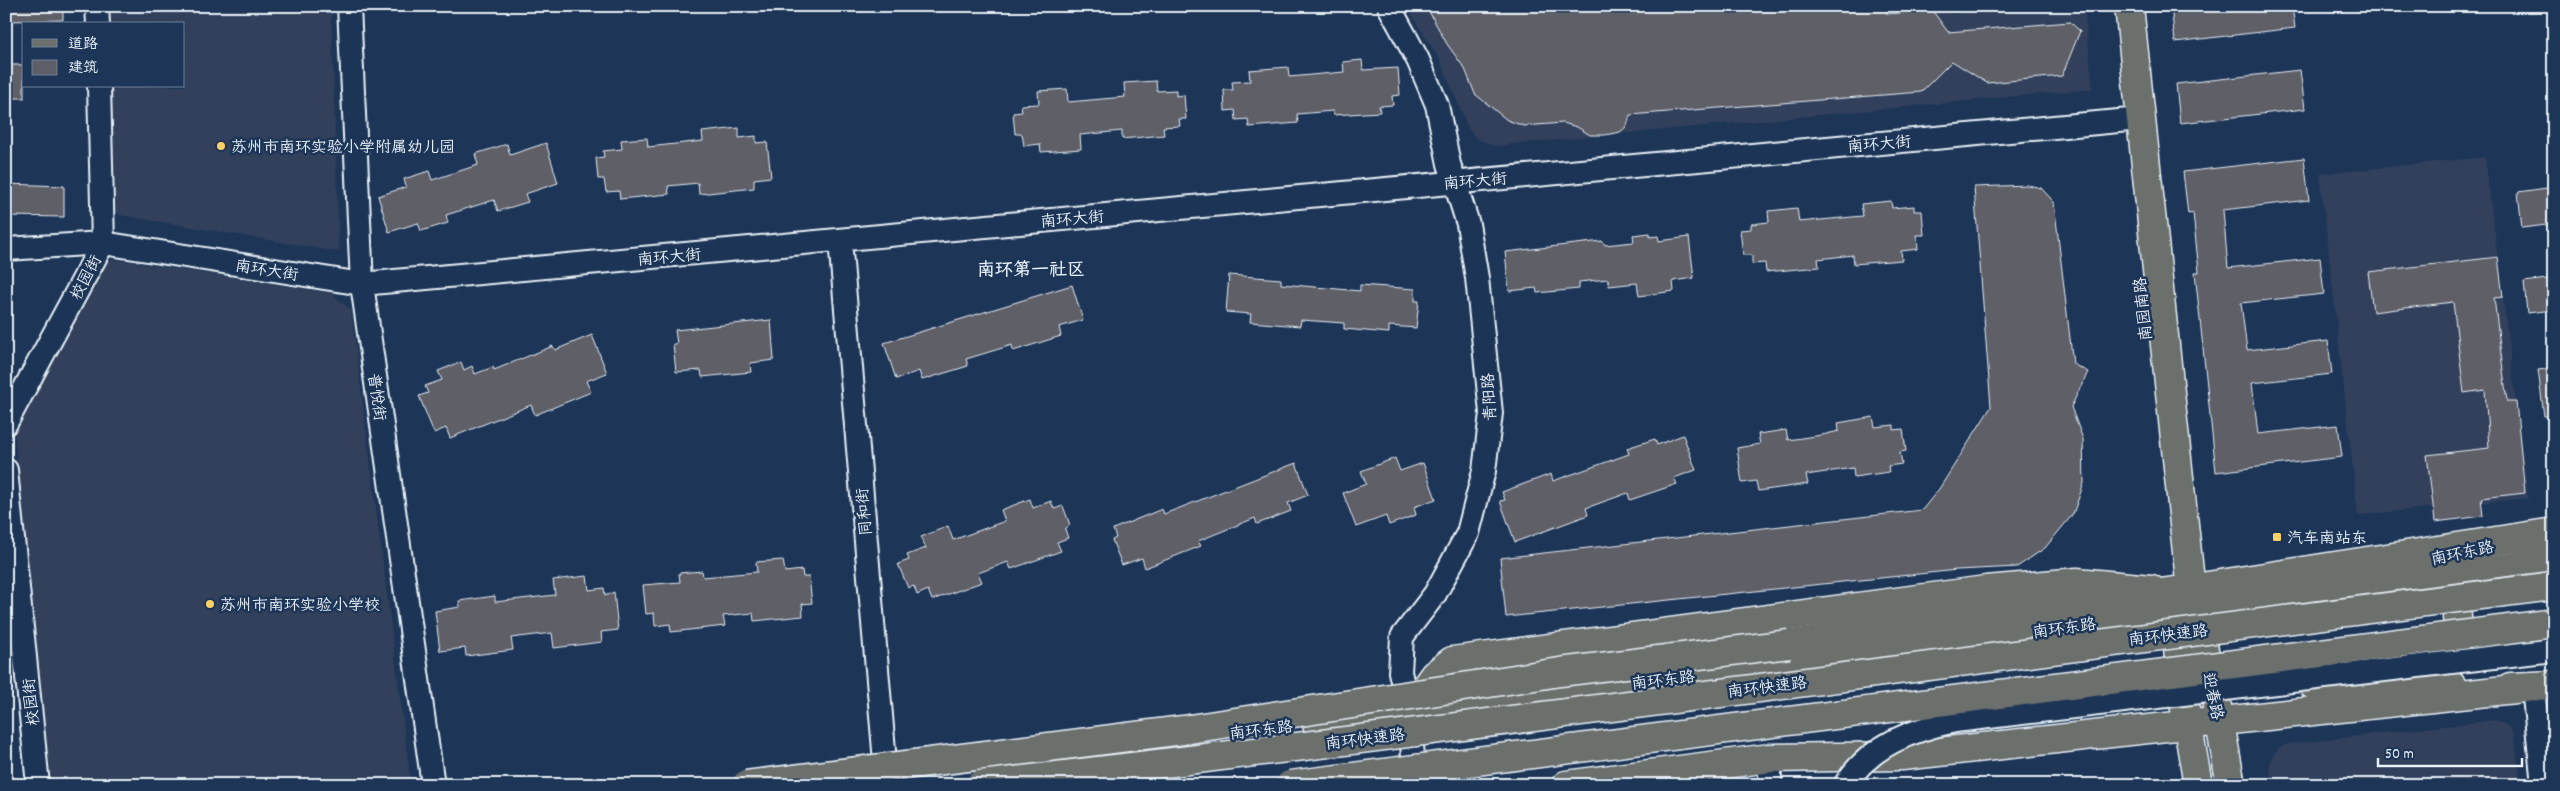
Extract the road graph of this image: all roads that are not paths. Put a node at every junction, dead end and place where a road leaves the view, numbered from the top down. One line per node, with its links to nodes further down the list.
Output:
1 (97, 6): 6 (street)
2 (349, 6): 13 (street, 普悦街)
3 (1389, 6): 9 (street, 青阳路)
4 (2110, 6): 8 (main road, 南园南路)
5 (2128, 6): 8 (main road, 南园南路)
6 (98, 22)
7 (99, 88): 11 (street, 校园街)
8 (2131, 120): 9 (street, 南环大街); 20 (main road, 南园南路)
9 (1454, 182): 10 (street, 南环大街); 28 (street, 青阳路)
10 (840, 240): 13 (street, 南环大街); 32 (street, 同和街)
11 (103, 243): 12 (street, 南环大街); 13 (street, 南环大街); 14 (street, 校园街)
12 (6, 249)
13 (362, 284): 35 (street, 普悦街)
14 (6, 423)
15 (6, 470): 34 (street, 校园街)
16 (2554, 533): 20 (main road, 南环东路)
17 (2554, 559): 18 (main road)
18 (2453, 575): 20 (main road); 22 (main road)
19 (2554, 586): 38 (main road, 南环快速路, bridge)
20 (2183, 600): 24 (main road, 迎春路); 25 (main road, 迎春路); 28 (main road, 南环东路); 28 (main road); 36 (main road, bridge)
21 (2554, 623): 39 (main road, bridge)
22 (2458, 629): 24 (main road); 26 (main road)
23 (2554, 650): 44 (street, bridge)
24 (2210, 672): 25 (main road); 26 (main road); 29 (main road, 迎春路)
25 (2180, 675): 30 (main road, 迎春路); 33 (main road)
26 (2464, 686): 27 (main road)
27 (2543, 686): 29 (main road); 47 (street)
28 (1408, 711): 32 (main road, 南环东路); 33 (street, 青阳路)
29 (2219, 720): 30 (main road); 46 (main road, 迎春路)
30 (2187, 724): 31 (main road); 45 (main road, 迎春路)
31 (1770, 758): 41 (main road); 42 (main road); 43 (street)
32 (886, 779): 37 (main road, 南环东路)
33 (1415, 780): 40 (main road)
34 (38, 785)
35 (433, 785)
36 (746, 785)
37 (796, 785)
38 (980, 785)
39 (1290, 785)
40 (1378, 785)
41 (1566, 785)
42 (1638, 785)
43 (1770, 785)
44 (1845, 785)
45 (2198, 785)
46 (2231, 785)
47 (2543, 785)

